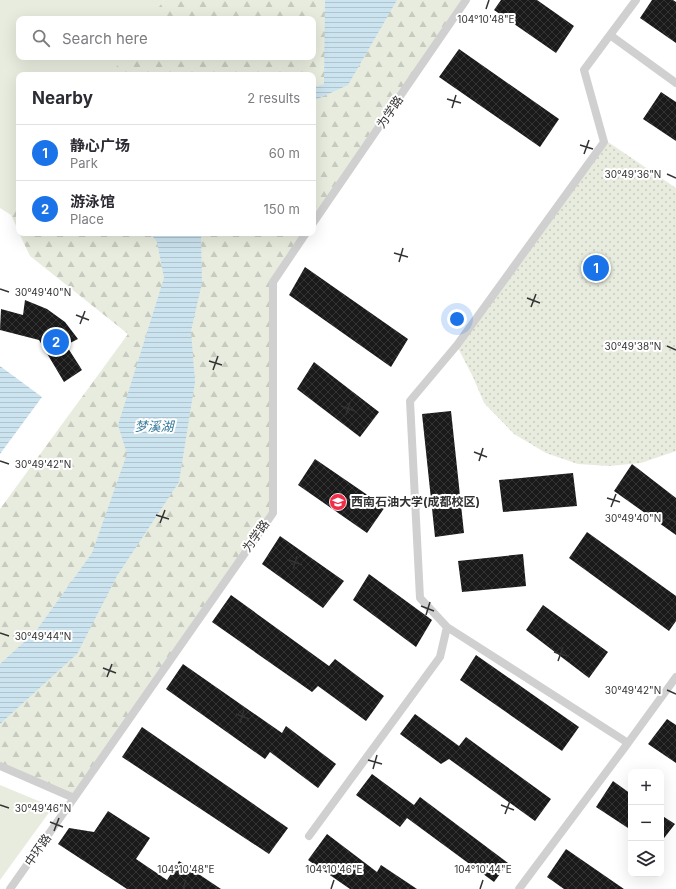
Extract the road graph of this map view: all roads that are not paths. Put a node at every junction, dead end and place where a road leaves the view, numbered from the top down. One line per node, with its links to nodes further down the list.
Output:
1 (466, 0): 5 (lane, 为学路)
2 (636, 0): 3 (lane)
3 (610, 35): 4 (lane); 7 (lane)
4 (676, 83)
5 (316, 219)
6 (304, 236): 11 (lane, 为学路)
7 (447, 627): 9 (lane); 12 (lane)
8 (676, 676): 9 (lane)
9 (628, 744): 14 (lane)
10 (0, 766): 11 (lane)
11 (74, 798): 13 (lane, 中环路)
12 (309, 836)
13 (10, 889)
14 (519, 889)

